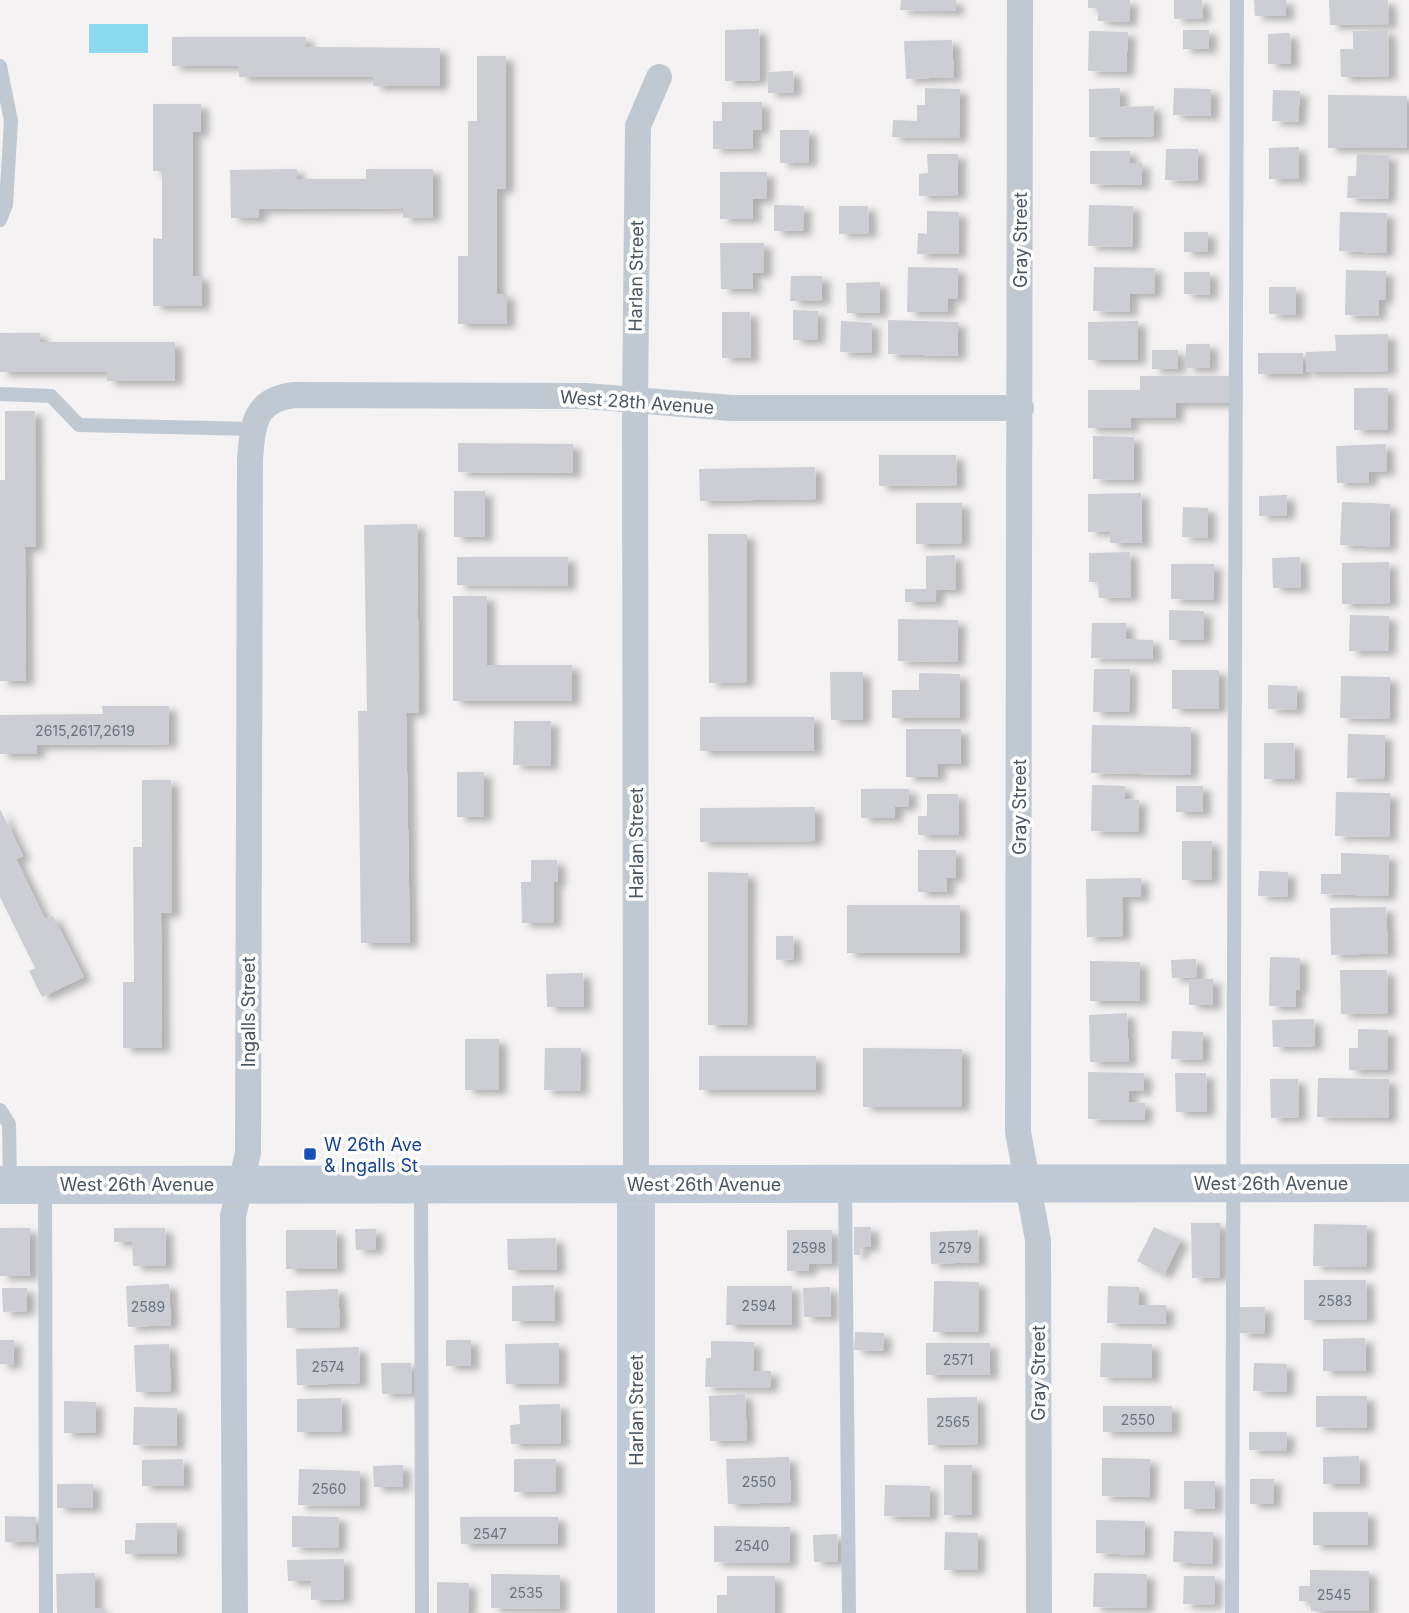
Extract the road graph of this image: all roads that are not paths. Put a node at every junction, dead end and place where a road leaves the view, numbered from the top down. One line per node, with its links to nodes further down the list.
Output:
1 (1020, 0): 8 (street, Gray Street)
2 (1237, 0): 12 (lane)
3 (0, 66): 5 (lane)
4 (659, 77): 7 (street, Harlan Street)
5 (0, 220)
6 (0, 394): 9 (lane)
7 (635, 402): 8 (street, West 28th Avenue); 9 (street, West 28th Avenue); 16 (street, Harlan Street)
8 (1021, 408): 11 (street, Gray Street)
9 (256, 420): 14 (street, Ingalls Street)
10 (0, 1110): 18 (lane)
11 (1027, 1183): 12 (street, West 26th Avenue); 17 (street, West 26th Avenue); 24 (street, Gray Street)
12 (1234, 1183): 13 (street, West 26th Avenue); 25 (lane)
13 (1409, 1183)
14 (240, 1184): 15 (street, West 26th Avenue); 18 (street, West 26th Avenue); 20 (street, Ingalls Street)
15 (421, 1184): 16 (street, West 26th Avenue); 21 (lane)
16 (636, 1184): 17 (street, West 26th Avenue); 22 (street, Harlan Street)
17 (845, 1184): 23 (lane)
18 (18, 1185): 19 (lane)
19 (46, 1613)
20 (235, 1613)
21 (422, 1613)
22 (636, 1613)
23 (849, 1613)
24 (1039, 1613)
25 (1232, 1613)

